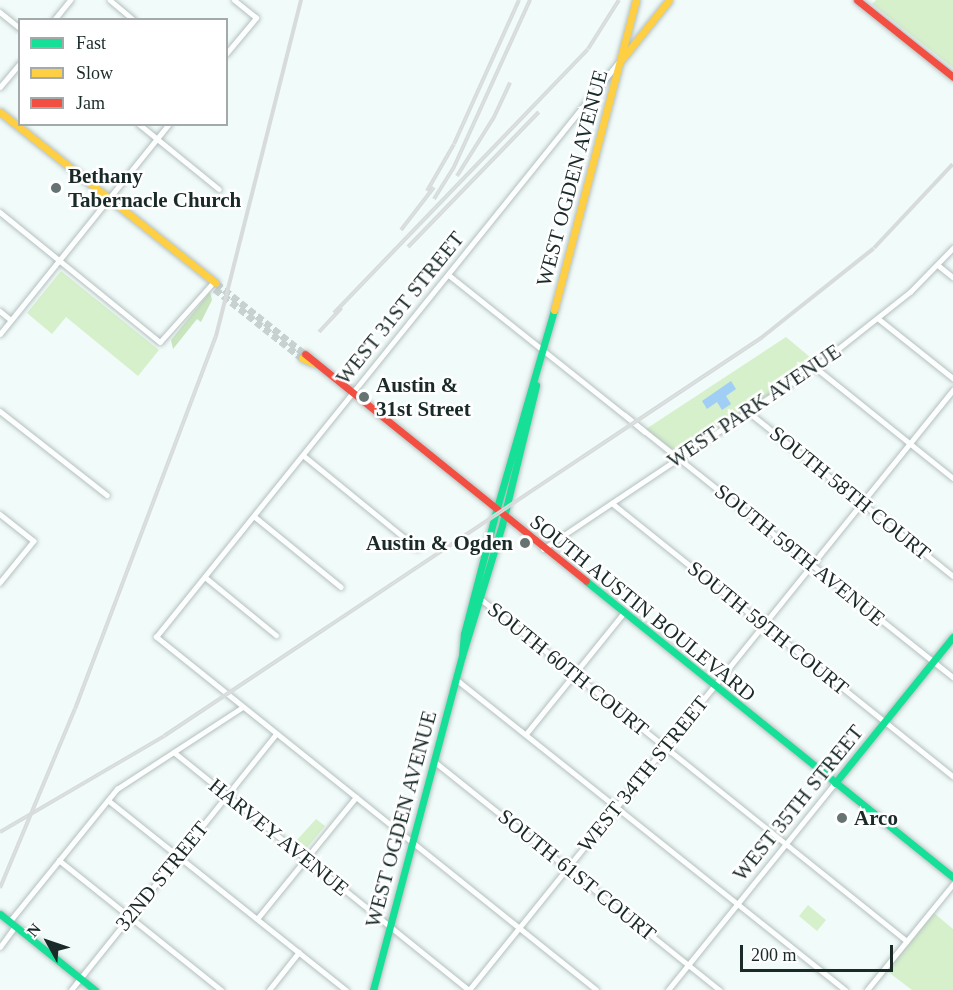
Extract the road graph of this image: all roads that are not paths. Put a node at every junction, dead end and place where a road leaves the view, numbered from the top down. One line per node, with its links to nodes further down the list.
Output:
1 (70, 0): 8 (street)
2 (110, 0): 9 (street)
3 (234, 0): 11 (street)
4 (636, 0): 12 (main road, WEST OGDEN AVENUE)
5 (669, 0): 12 (main road, WEST 31ST STREET)
6 (862, 2): 14 (main road)
7 (0, 12): 10 (street)
8 (56, 18)
9 (132, 18)
10 (18, 26)
11 (228, 52)
12 (620, 61): 26 (street, WEST 31ST STREET); 33 (main road, WEST OGDEN AVENUE)
13 (18, 65): 15 (street)
14 (953, 77)
15 (0, 87)
16 (0, 112): 21 (main road)
17 (142, 126): 19 (street)
18 (168, 126): 19 (street)
19 (158, 139): 20 (street); 21 (street)
20 (219, 189)
21 (109, 200): 24 (street); 28 (main road)
22 (0, 212): 24 (street)
23 (953, 248): 25 (street, WEST PARK AVENUE)
24 (60, 260): 28 (street); 31 (street)
25 (938, 265): 27 (street); 30 (street, WEST PARK AVENUE)
26 (449, 275): 33 (street, SOUTH 59TH AVENUE); 39 (street, WEST 31ST STREET)
27 (953, 277)
28 (212, 284)
29 (0, 311): 31 (street)
30 (879, 318): 36 (street, WEST PARK AVENUE); 37 (street)
31 (11, 320): 32 (street)
32 (0, 334)
33 (544, 350): 35 (main road, WEST OGDEN AVENUE); 44 (street, SOUTH 59TH AVENUE)
34 (303, 356): 39 (main road, SOUTH AUSTIN BOULEVARD)
35 (540, 364): 49 (main road, WEST OGDEN AVENUE); 52 (main road, WEST OGDEN AVENUE)
36 (815, 367): 40 (street, WEST PARK AVENUE); 42 (street)
37 (953, 378)
38 (953, 390): 42 (street, WEST 34TH STREET)
39 (351, 394): 43 (street, WEST 31ST STREET); 49 (main road, SOUTH AUSTIN BOULEVARD)
40 (746, 410): 44 (street, WEST PARK AVENUE); 48 (street, SOUTH 58TH COURT)
41 (0, 411): 46 (street)
42 (910, 443): 45 (street); 48 (street, WEST 34TH STREET)
43 (303, 455): 51 (street, WEST 31ST STREET); 53 (street)
44 (678, 458): 47 (street, WEST PARK AVENUE); 55 (street, SOUTH 59TH AVENUE)
45 (953, 478)
46 (107, 495)
47 (612, 503): 54 (street, WEST PARK AVENUE); 62 (street, SOUTH 59TH COURT)
48 (862, 503): 55 (street, WEST 34TH STREET); 56 (street, SOUTH 58TH COURT)
49 (496, 511): 52 (main road, SOUTH AUSTIN BOULEVARD); 65 (main road, WEST OGDEN AVENUE)
50 (0, 514): 58 (street)
51 (254, 516): 57 (street, WEST 31ST STREET); 59 (street)
52 (504, 517): 54 (main road, SOUTH AUSTIN BOULEVARD); 60 (main road, WEST OGDEN AVENUE)
53 (417, 548)
54 (543, 549): 61 (main road, SOUTH AUSTIN BOULEVARD)
55 (812, 565): 62 (street, WEST 34TH STREET); 66 (street, SOUTH 59TH AVENUE)
56 (953, 576)
57 (205, 578): 63 (street); 71 (street, WEST 31ST STREET)
58 (0, 583)
59 (341, 586)
60 (481, 600): 65 (main road, WEST OGDEN AVENUE); 67 (street, SOUTH 60TH COURT)
61 (623, 614): 67 (street); 70 (main road, SOUTH AUSTIN BOULEVARD)
62 (764, 625): 70 (street, WEST 34TH STREET); 72 (street, SOUTH 59TH COURT)
63 (276, 635)
64 (953, 637): 66 (main road, WEST 35TH STREET)
65 (462, 656): 69 (main road, WEST OGDEN AVENUE)
66 (933, 662): 68 (street, SOUTH 59TH AVENUE); 72 (main road, WEST 35TH STREET)
67 (574, 674): 74 (street); 75 (street, SOUTH 60TH COURT)
68 (953, 677)
69 (456, 679): 74 (street); 77 (main road, WEST OGDEN AVENUE)
70 (714, 686): 75 (street, WEST 34TH STREET); 79 (main road, SOUTH AUSTIN BOULEVARD)
71 (243, 707): 73 (street); 76 (street)
72 (885, 722): 78 (street, SOUTH 59TH COURT); 79 (main road, WEST 35TH STREET)
73 (276, 734): 80 (street, 32ND STREET); 81 (street)
74 (526, 734): 83 (street)
75 (665, 747): 83 (street, WEST 34TH STREET); 85 (street, SOUTH 60TH COURT)
76 (174, 752): 80 (street, HARVEY AVENUE); 82 (street)
77 (434, 761): 84 (main road, WEST OGDEN AVENUE); 89 (street, SOUTH 61ST COURT)
78 (953, 777)
79 (835, 783): 85 (street, WEST 35TH STREET); 90 (main road, SOUTH AUSTIN BOULEVARD)
80 (227, 795): 86 (street, 32ND STREET); 87 (street, HARVEY AVENUE)
81 (356, 797): 84 (street); 87 (street)
82 (108, 800): 86 (street); 88 (street)
83 (616, 807): 89 (street, WEST 34TH STREET); 92 (street)
84 (412, 843): 97 (main road, WEST OGDEN AVENUE); 98 (street)
85 (786, 844): 92 (street, WEST 35TH STREET); 99 (street, SOUTH 60TH COURT)
86 (178, 856): 94 (street, 32ND STREET); 95 (street)
87 (306, 859): 95 (street); 97 (street, HARVEY AVENUE)
88 (59, 860): 94 (street); 96 (street)
89 (567, 868): 98 (street, WEST 34TH STREET); 102 (street, SOUTH 61ST COURT)
90 (951, 873)
91 (953, 884): 99 (street)
92 (738, 904): 102 (street, WEST 35TH STREET); 114 (street)
93 (0, 914): 96 (main road)
94 (130, 917): 103 (street, 32ND STREET); 106 (street)
95 (257, 919): 101 (street)
96 (12, 924): 100 (street); 103 (main road)
97 (389, 926): 109 (main road, WEST OGDEN AVENUE); 110 (street, HARVEY AVENUE)
98 (519, 928): 110 (street, WEST 34TH STREET); 111 (street)
99 (907, 941): 115 (street)
100 (0, 948)
101 (299, 952): 107 (street); 108 (street)
102 (689, 965): 112 (street, WEST 35TH STREET); 113 (street, SOUTH 61ST COURT)
103 (80, 978): 104 (street, 32ND STREET); 105 (main road)
104 (71, 990)
105 (95, 990)
106 (221, 990)
107 (268, 990)
108 (346, 990)
109 (373, 990)
110 (469, 990)
111 (596, 990)
112 (668, 990)
113 (720, 990)
114 (845, 990)
115 (867, 990)

